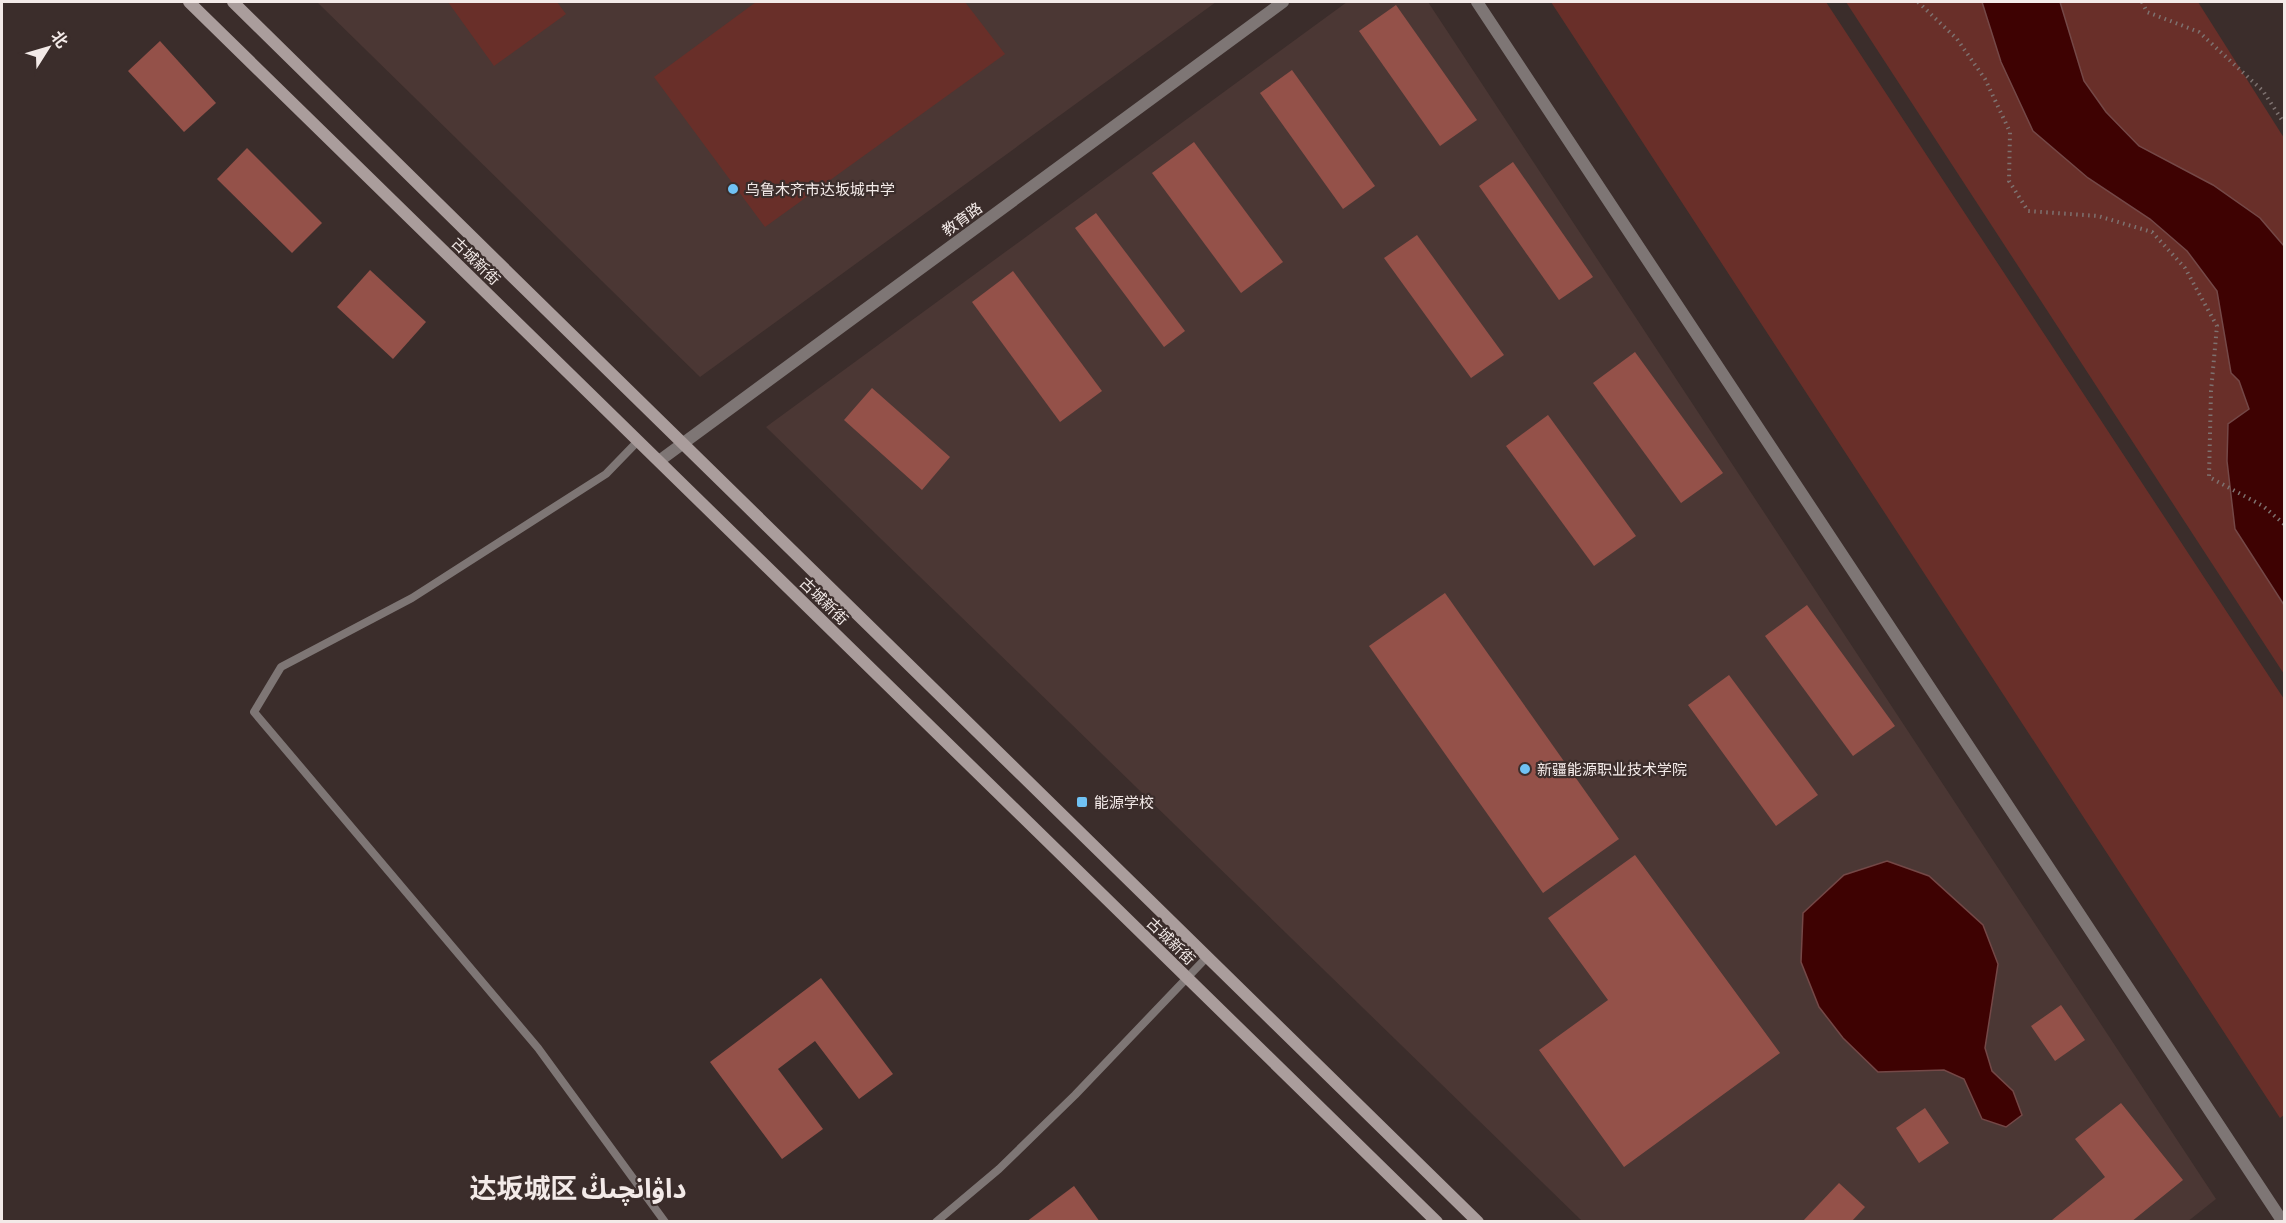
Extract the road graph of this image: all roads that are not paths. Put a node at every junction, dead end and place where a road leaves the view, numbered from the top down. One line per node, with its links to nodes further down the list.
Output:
1 (189, 2): 5 (main road, 古城新街)
2 (233, 2): 6 (main road, 古城新街)
3 (1283, 2): 6 (street, 教育路)
4 (1477, 2): 14 (street)
5 (638, 441): 7 (main road, 古城新街); 10 (lane)
6 (682, 444): 7 (street, 教育路); 8 (main road, 古城新街)
7 (659, 461): 9 (main road, 古城新街)
8 (1207, 957): 9 (lane); 13 (main road, 古城新街)
9 (1187, 977): 11 (lane); 12 (main road, 古城新街)
10 (665, 1221)
11 (936, 1221)
12 (1437, 1221)
13 (1478, 1221)
14 (2283, 1221)

